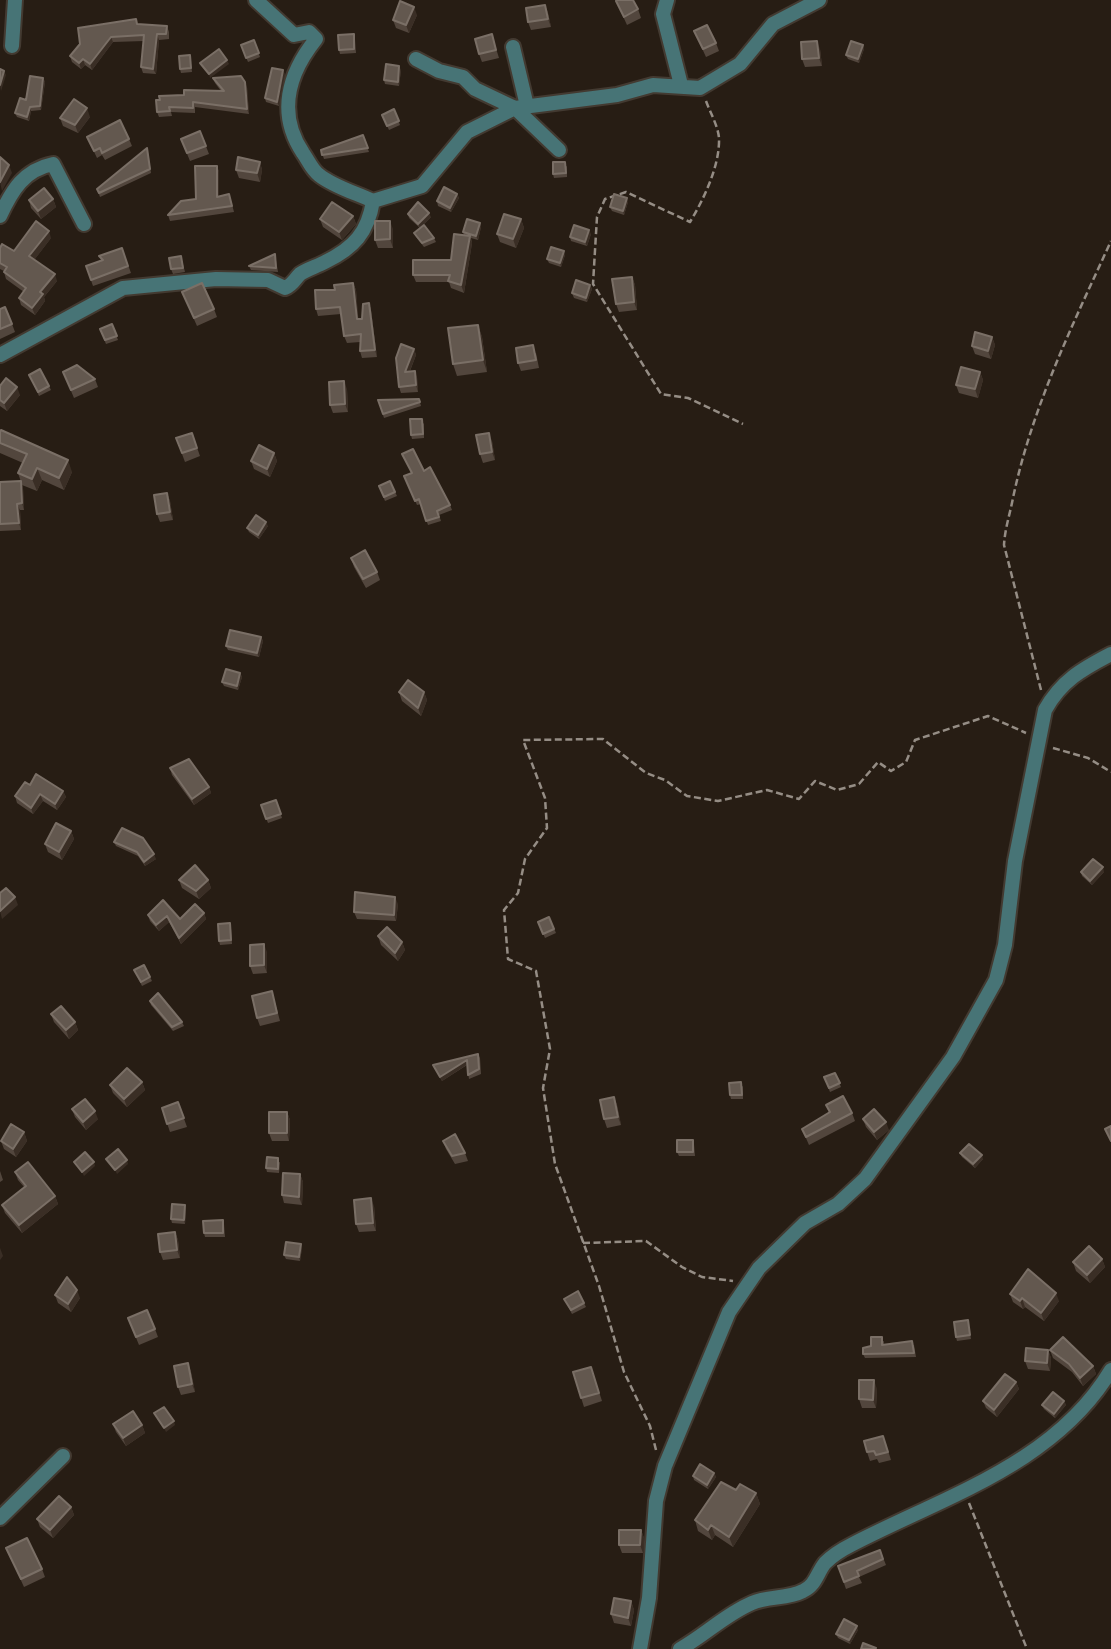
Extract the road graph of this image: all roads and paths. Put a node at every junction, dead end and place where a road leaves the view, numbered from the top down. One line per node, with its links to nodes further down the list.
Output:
1 (15, 0): 5 (street)
2 (256, 0): 12 (street)
3 (667, 0): 8 (street)
4 (818, 0): 9 (street)
5 (12, 46)
6 (513, 47): 10 (street)
7 (416, 59): 10 (street)
8 (681, 85): 9 (street); 10 (street)
9 (700, 88): 17 (path)
10 (521, 107): 11 (street); 12 (street)
11 (559, 150)
12 (373, 201): 16 (street)
13 (0, 216): 14 (street)
14 (84, 224)
15 (1111, 241): 19 (path)
16 (0, 355)
17 (743, 424)
18 (1111, 654): 19 (street)
19 (1045, 710): 20 (street)
20 (1038, 741): 21 (path); 22 (path); 23 (street)
21 (1111, 772)
22 (583, 1244): 23 (path); 25 (path)
23 (746, 1283): 29 (street)
24 (1111, 1370): 27 (street)
25 (656, 1451)
26 (63, 1456): 28 (street)
27 (965, 1493): 30 (street); 31 (path)
28 (0, 1518)
29 (640, 1649)
30 (680, 1649)
31 (1027, 1649)

